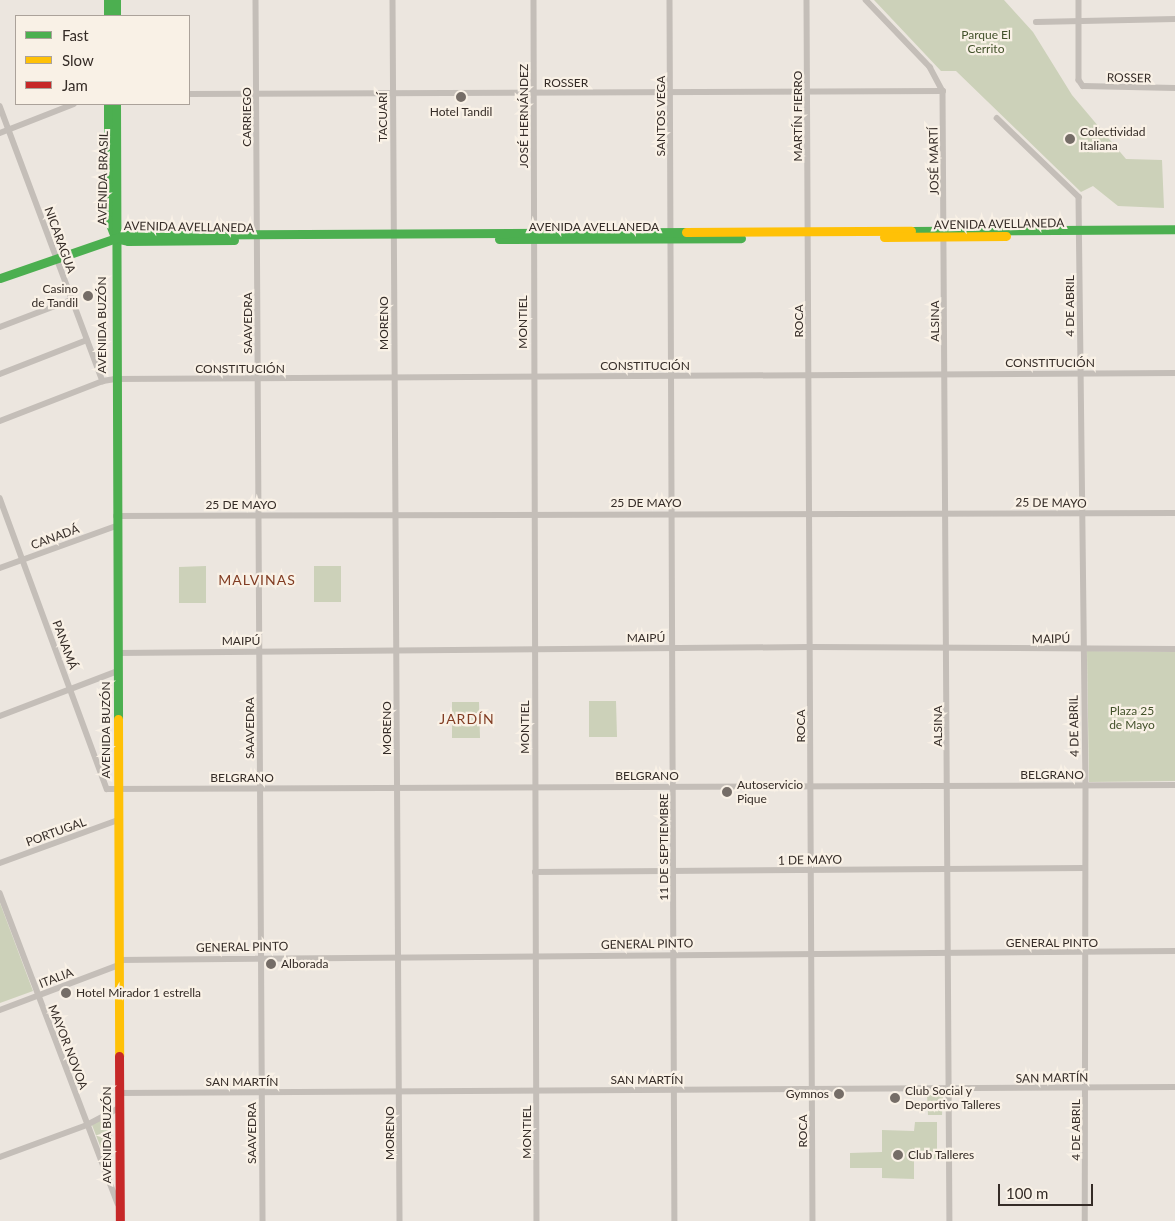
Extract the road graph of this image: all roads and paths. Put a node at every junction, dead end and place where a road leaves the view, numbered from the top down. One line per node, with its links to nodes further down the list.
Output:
1 (108, 0): 10 (main road)
2 (116, 0): 11 (main road)
3 (256, 0): 22 (street, CARRIEGO)
4 (393, 0): 19 (street, TACUARÍ)
5 (534, 0): 20 (street, JOSÉ HERNÁNDEZ)
6 (670, 0): 17 (street, SANTOS VEGA)
7 (807, 0): 18 (street, MARTÍN FIERRO)
8 (866, 0): 16 (street)
9 (1079, 0): 13 (street)
10 (108, 15)
11 (116, 15)
12 (1175, 19): 13 (street)
13 (1078, 20): 14 (street); 15 (street, ROSSER)
14 (1036, 22)
15 (1175, 88)
16 (943, 91): 18 (street, ROSSER); 33 (street, JOSÉ MARTÍ)
17 (670, 92): 18 (street, ROSSER); 20 (street, ROSSER); 36 (street, SANTOS VEGA)
18 (808, 92): 32 (street, MARTÍN FIERRO)
19 (393, 93): 20 (street, ROSSER); 22 (street, ROSSER); 38 (street, TACUARÍ)
20 (534, 93): 35 (street, JOSÉ HERNÁNDEZ)
21 (190, 94): 22 (street, ROSSER)
22 (257, 94): 37 (street, CARRIEGO)
23 (72, 105): 28 (street)
24 (108, 105): 39 (main road, AVENIDA BRASIL)
25 (116, 105): 39 (main road, AVENIDA BRASIL)
26 (0, 106): 28 (street, NICARAGUA)
27 (997, 118): 31 (street, 4 DE ABRIL)
28 (9, 130): 29 (street); 40 (street, NICARAGUA)
29 (0, 133)
30 (1175, 230): 31 (main road, AVENIDA AVELLANEDA)
31 (1080, 233): 33 (main road, AVENIDA AVELLANEDA); 34 (main road, AVENIDA AVELLANEDA); 45 (street, 4 DE ABRIL)
32 (808, 234): 33 (main road, AVENIDA AVELLANEDA); 36 (main road, AVENIDA AVELLANEDA); 49 (street, ROCA)
33 (945, 234): 48 (street, ALSINA)
34 (1175, 235)
35 (533, 236): 36 (main road, AVENIDA AVELLANEDA); 38 (main road, AVENIDA AVELLANEDA); 51 (street, MONTIEL)
36 (671, 236): 50 (street, 11 DE SEPTIEMBRE)
37 (258, 237): 38 (main road, AVENIDA AVELLANEDA); 39 (main road, AVENIDA AVELLANEDA); 53 (street, SAAVEDRA)
38 (394, 237): 52 (street, MORENO)
39 (114, 238): 40 (main road); 54 (main road, AVENIDA BUZÓN)
40 (56, 258): 41 (main road); 42 (street, NICARAGUA)
41 (0, 278)
42 (72, 300): 43 (street); 44 (street, NICARAGUA)
43 (0, 327)
44 (87, 340): 47 (street); 55 (street, NICARAGUA)
45 (1081, 373): 46 (street, CONSTITUCIÓN); 48 (street, CONSTITUCIÓN); 63 (street, 4 DE ABRIL)
46 (1175, 373)
47 (0, 374)
48 (946, 374): 49 (street, CONSTITUCIÓN); 59 (street, ALSINA)
49 (809, 375): 50 (street, CONSTITUCIÓN); 58 (street, ROCA)
50 (672, 376): 51 (street, CONSTITUCIÓN); 60 (street, 11 DE SEPTIEMBRE)
51 (534, 377): 52 (street, CONSTITUCIÓN); 62 (street, MONTIEL)
52 (395, 378): 53 (street, CONSTITUCIÓN); 65 (street, MORENO)
53 (258, 379): 54 (street, CONSTITUCIÓN); 64 (street, SAAVEDRA)
54 (115, 380): 55 (street, CONSTITUCIÓN); 66 (main road, AVENIDA BUZÓN)
55 (103, 381): 56 (street, CONSTITUCIÓN)
56 (0, 421)
57 (0, 498): 68 (street, PANAMÁ)
58 (810, 512): 59 (street, 25 DE MAYO); 60 (street, 25 DE MAYO); 70 (street, ROCA)
59 (946, 512): 63 (street, 25 DE MAYO); 76 (street, ALSINA)
60 (672, 513): 62 (street, 25 DE MAYO); 71 (street, 11 DE SEPTIEMBRE)
61 (1175, 513): 63 (street, 25 DE MAYO)
62 (534, 514): 65 (street, 25 DE MAYO); 72 (street, MONTIEL)
63 (1083, 514): 73 (street, 4 DE ABRIL)
64 (259, 515): 65 (street, 25 DE MAYO); 66 (street, 25 DE MAYO); 77 (street, SAAVEDRA)
65 (396, 515): 75 (street, MORENO)
66 (116, 516): 67 (main road, AVENIDA BUZÓN)
67 (116, 526): 68 (street, CANADÁ); 78 (main road, AVENIDA BUZÓN)
68 (22, 560): 69 (street, CANADÁ); 80 (street, PANAMÁ)
69 (0, 568)
70 (810, 647): 71 (street, MAIPÚ); 76 (street, MAIPÚ); 86 (street, ROCA)
71 (673, 648): 72 (street, MAIPÚ); 85 (street, 11 DE SEPTIEMBRE)
72 (535, 649): 75 (street, MAIPÚ); 87 (street, MONTIEL)
73 (1083, 649): 74 (street, MAIPÚ); 76 (street, MAIPÚ); 84 (street, 4 DE ABRIL)
74 (1175, 649)
75 (396, 650): 77 (street, MAIPÚ); 89 (street, MORENO)
76 (948, 650): 83 (street, ALSINA)
77 (260, 651): 78 (street, MAIPÚ); 88 (street, SAAVEDRA)
78 (118, 653): 79 (main road, AVENIDA BUZÓN)
79 (118, 671): 80 (street); 90 (main road, AVENIDA BUZÓN)
80 (70, 690): 81 (street); 90 (street, PANAMÁ)
81 (0, 716)
82 (1175, 784): 84 (street, BELGRANO)
83 (948, 785): 84 (street, BELGRANO); 86 (street, BELGRANO); 94 (street, ALSINA)
84 (1086, 785): 93 (street, 4 DE ABRIL)
85 (673, 786): 86 (street, BELGRANO); 87 (street, BELGRANO); 96 (street, 11 DE SEPTIEMBRE)
86 (811, 786): 95 (street, ROCA)
87 (535, 787): 89 (street, BELGRANO); 97 (street, MONTIEL)
88 (260, 788): 89 (street, BELGRANO); 90 (street, BELGRANO); 105 (street, SAAVEDRA)
89 (398, 788): 106 (street, MORENO)
90 (118, 789): 91 (main road, AVENIDA BUZÓN)
91 (118, 820): 92 (street, PORTUGAL); 107 (main road, AVENIDA BUZÓN)
92 (0, 863)
93 (1084, 868): 94 (street, 1 DE MAYO); 102 (street, 4 DE ABRIL)
94 (948, 869): 95 (street, 1 DE MAYO); 101 (street, ALSINA)
95 (811, 870): 96 (street, 1 DE MAYO); 103 (street, ROCA)
96 (674, 871): 97 (street, 1 DE MAYO); 100 (street, 11 DE SEPTIEMBRE)
97 (535, 872): 104 (street, MONTIEL)
98 (0, 893): 108 (street, MAYOR NOVOA)
99 (1175, 952): 102 (street, GENERAL PINTO)
100 (675, 953): 103 (street, GENERAL PINTO); 104 (street, GENERAL PINTO); 116 (street, 11 DE SEPTIEMBRE)
101 (948, 953): 102 (street, GENERAL PINTO); 103 (street, GENERAL PINTO); 114 (street, ALSINA)
102 (1084, 953): 111 (street, 4 DE ABRIL)
103 (812, 954): 113 (street, ROCA)
104 (536, 955): 106 (street, GENERAL PINTO); 112 (street, MONTIEL)
105 (262, 956): 106 (street, GENERAL PINTO); 107 (street, GENERAL PINTO); 117 (street, SAAVEDRA)
106 (398, 956): 115 (street, MORENO)
107 (119, 962): 108 (street, ITALIA); 118 (main road, AVENIDA BUZÓN)
108 (38, 996): 109 (street, ITALIA); 120 (street, MAYOR NOVOA)
109 (0, 1010)
110 (1175, 1087): 111 (street, SAN MARTÍN)
111 (1086, 1088): 114 (street, SAN MARTÍN); 130 (street, 4 DE ABRIL)
112 (536, 1090): 115 (street, SAN MARTÍN); 116 (street, SAN MARTÍN); 126 (street, MONTIEL)
113 (813, 1090): 114 (street, SAN MARTÍN); 116 (street, SAN MARTÍN); 128 (street, ROCA)
114 (950, 1090): 129 (street, ALSINA)
115 (400, 1091): 117 (street, SAN MARTÍN); 125 (street, MORENO)
116 (675, 1091): 127 (street, 11 DE SEPTIEMBRE)
117 (262, 1092): 118 (street, SAN MARTÍN); 124 (street, SAAVEDRA)
118 (119, 1093): 119 (main road, AVENIDA BUZÓN)
119 (119, 1108): 120 (street); 122 (main road, AVENIDA BUZÓN)
120 (87, 1125): 121 (street); 122 (street, MAYOR NOVOA)
121 (0, 1157)
122 (120, 1207): 123 (main road, AVENIDA BUZÓN)
123 (120, 1221)
124 (263, 1221)
125 (400, 1221)
126 (537, 1221)
127 (675, 1221)
128 (813, 1221)
129 (950, 1221)
130 (1085, 1221)

